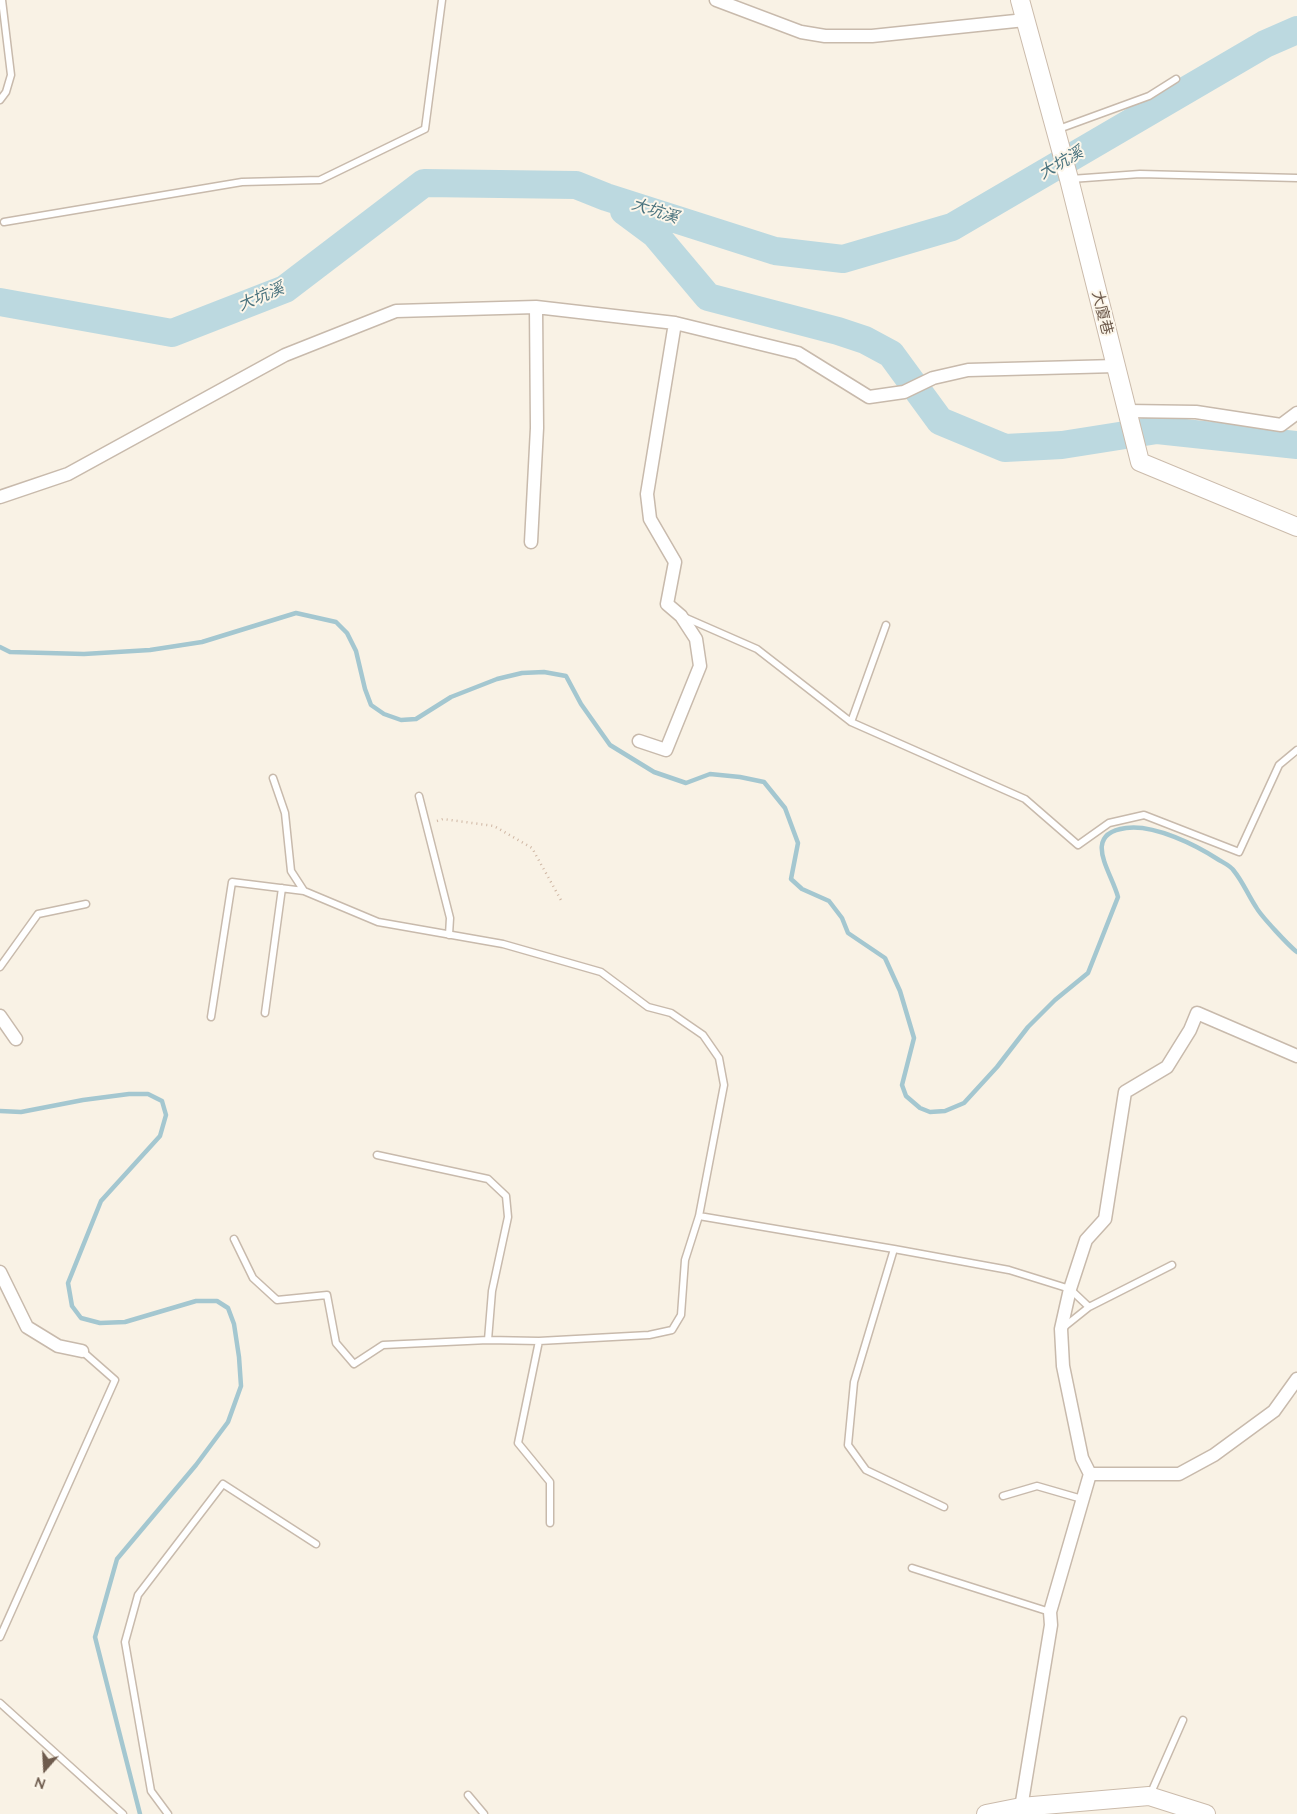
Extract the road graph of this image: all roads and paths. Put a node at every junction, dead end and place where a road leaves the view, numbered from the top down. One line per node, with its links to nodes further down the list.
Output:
1 (2, 0): 7 (lane)
2 (442, 0): 11 (lane)
3 (716, 0): 5 (street)
4 (1020, 0): 5 (street, 大廈巷)
5 (1025, 20): 8 (street, 大廈巷)
6 (1176, 79): 8 (lane)
7 (0, 100)
8 (1056, 134): 9 (street, 大廈巷)
9 (1067, 175): 10 (lane); 14 (street, 大廈巷)
10 (1297, 178)
11 (4, 222)
12 (536, 307): 13 (street); 17 (street); 19 (street)
13 (675, 323): 14 (street); 20 (street)
14 (1116, 366): 15 (street, 大廈巷)
15 (1128, 412): 16 (street); 18 (street, 大廈巷)
16 (1297, 413)
17 (0, 497)
18 (1297, 527)
19 (531, 542)
20 (681, 616): 22 (lane); 23 (street)
21 (886, 625): 22 (lane)
22 (852, 722): 24 (lane)
23 (639, 741)
24 (1297, 750)
25 (273, 778): 29 (lane)
26 (419, 796): 27 (lane)
27 (425, 823): 30 (path); 32 (lane)
28 (282, 888): 29 (lane); 34 (lane); 36 (lane)
29 (304, 891): 32 (lane)
30 (562, 902)
31 (86, 904): 33 (lane)
32 (449, 935): 40 (lane)
33 (0, 967)
34 (265, 1012)
35 (0, 1016): 37 (street)
36 (211, 1017)
37 (16, 1039)
38 (1297, 1056): 45 (street)
39 (377, 1155): 48 (lane)
40 (699, 1216): 42 (lane); 49 (lane)
41 (234, 1239): 48 (lane)
42 (894, 1249): 45 (lane); 55 (lane)
43 (1172, 1265): 46 (lane)
44 (0, 1272): 50 (street)
45 (1070, 1289): 46 (lane); 47 (street)
46 (1089, 1307): 47 (lane)
47 (1061, 1329): 52 (street)
48 (488, 1340): 49 (lane)
49 (539, 1341): 56 (lane)
50 (82, 1351): 60 (lane)
51 (1297, 1379): 52 (street)
52 (1090, 1474): 54 (street)
53 (1003, 1496): 54 (lane)
54 (1082, 1499): 59 (street)
55 (944, 1507)
56 (550, 1523)
57 (316, 1544): 67 (lane)
58 (912, 1568): 59 (lane)
59 (1050, 1612): 65 (street)
60 (0, 1637)
61 (0, 1703): 66 (lane)
62 (1183, 1720): 64 (lane)
63 (468, 1795): 68 (lane)
64 (1149, 1796): 65 (street); 70 (street)
65 (1021, 1810): 69 (street)
66 (123, 1814)
67 (168, 1814)
68 (484, 1814)
69 (986, 1814)
70 (1206, 1814)

